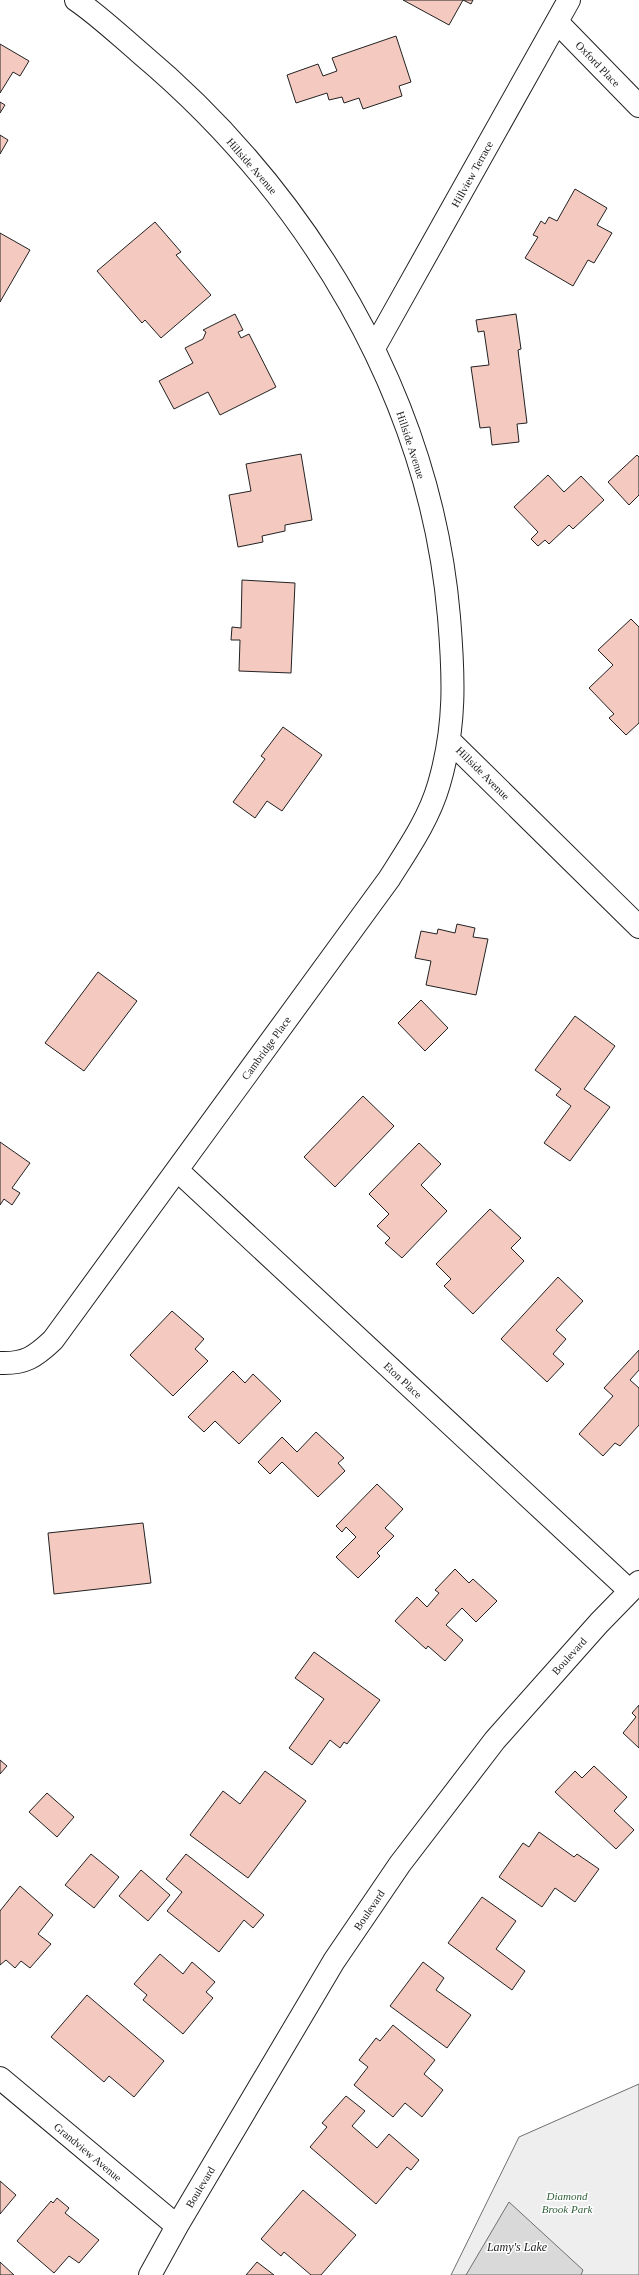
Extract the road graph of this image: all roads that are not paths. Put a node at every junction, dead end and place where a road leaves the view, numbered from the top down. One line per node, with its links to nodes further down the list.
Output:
1 (76, 0): 5 (street, Hillside Avenue)
2 (569, 0): 3 (street, Hillview Terrace)
3 (558, 22): 4 (street, Oxford Place); 5 (street, Hillview Terrace)
4 (639, 106)
5 (374, 348): 6 (street, Hillside Avenue)
6 (450, 740): 7 (street, Hillside Avenue); 8 (street, Cambridge Place)
7 (639, 927)
8 (177, 1170): 9 (street, Cambridge Place); 10 (street, Eton Place)
9 (0, 1363)
10 (635, 1587): 12 (street, Boulevard)
11 (0, 2078): 12 (street, Grandview Avenue)
12 (177, 2226): 13 (street, Boulevard)
13 (150, 2275)

